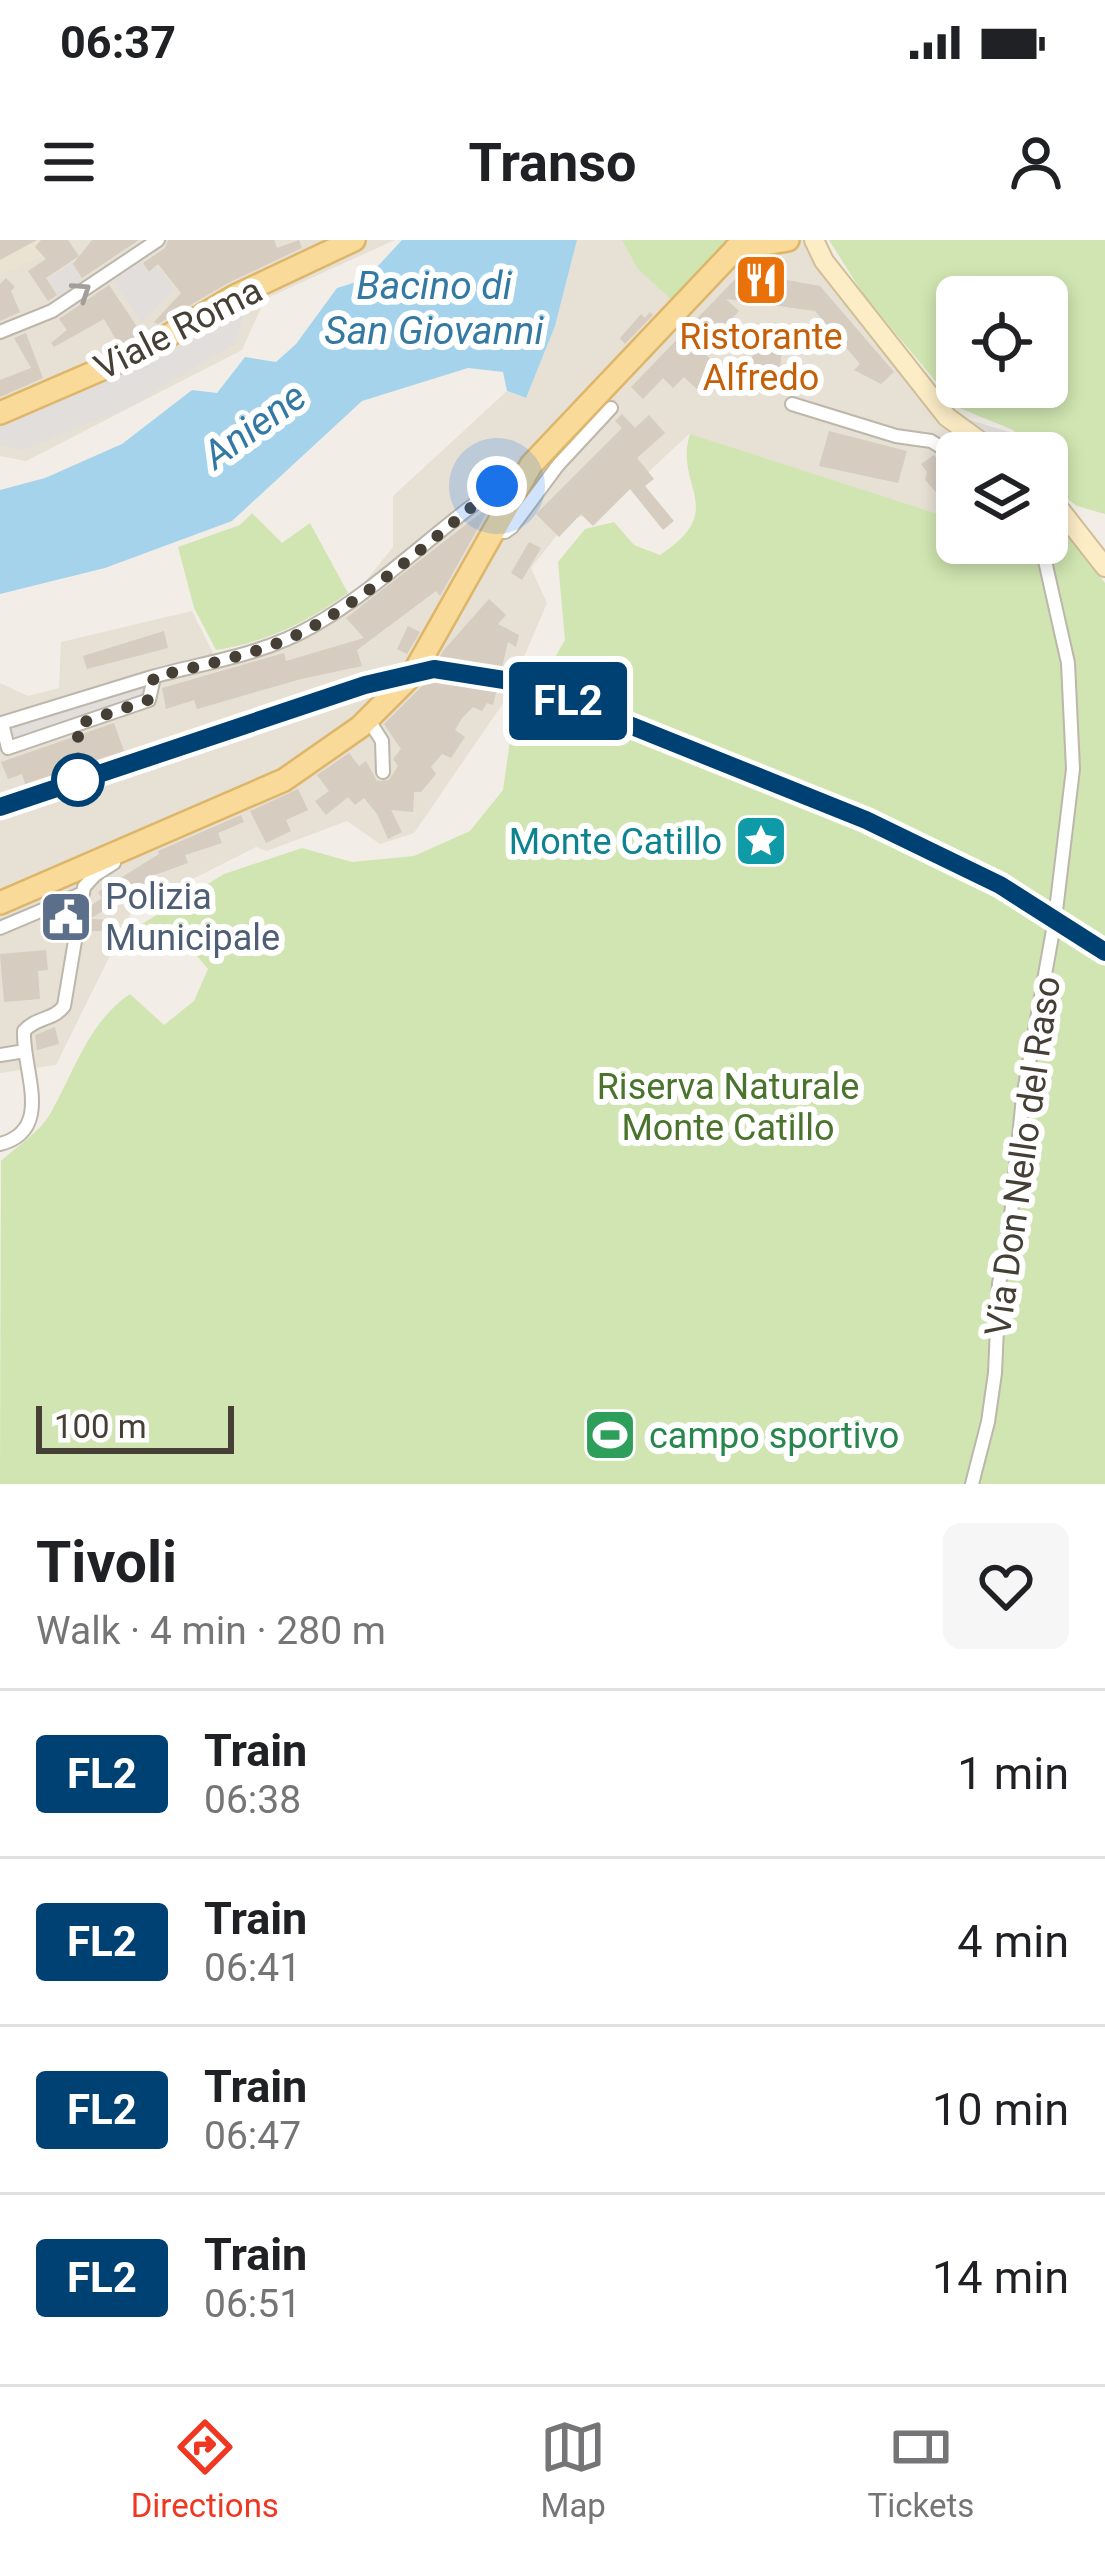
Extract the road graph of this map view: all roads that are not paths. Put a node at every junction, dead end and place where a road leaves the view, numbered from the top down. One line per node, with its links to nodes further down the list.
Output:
1 (354, 240): 10 (main road, Viale Roma)
2 (784, 240): 5 (main road); 6 (main road)
3 (814, 240): 6 (main road)
4 (147, 243): 7 (street, one-way to 4)
5 (739, 245): 13 (main road)
6 (824, 261): 11 (main road)
7 (0, 332)
8 (792, 404): 12 (street)
9 (611, 408): 15 (street)
10 (0, 413)
11 (967, 432)
12 (936, 444)
13 (531, 465): 15 (main road); 18 (street)
14 (1068, 520): 17 (main road)
15 (494, 531): 19 (main road)
16 (1046, 564): 29 (street, Via Don Nello del Raso)
17 (1105, 567)
18 (154, 677): 20 (street); 20 (street)
19 (368, 719): 21 (street); 22 (main road)
20 (1, 723)
21 (383, 772)
22 (152, 840): 23 (street); 24 (main road)
23 (82, 893): 25 (street); 26 (street)
24 (0, 903)
25 (0, 928)
26 (25, 1051): 27 (street); 28 (street)
27 (0, 1054)
28 (0, 1144)
29 (972, 1484)

